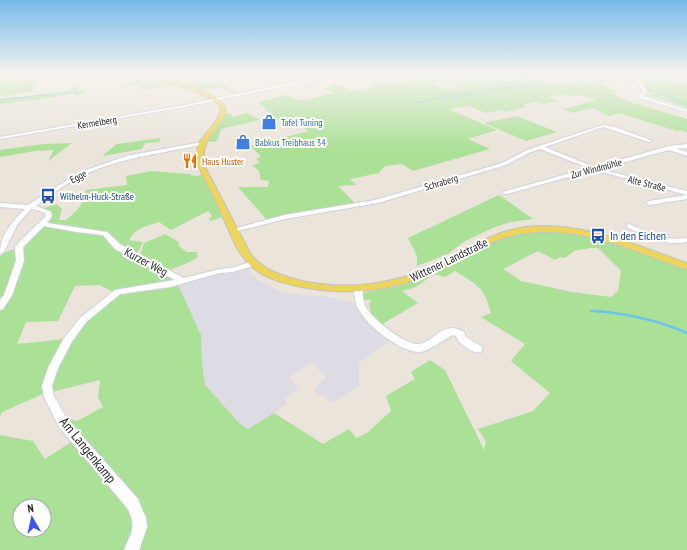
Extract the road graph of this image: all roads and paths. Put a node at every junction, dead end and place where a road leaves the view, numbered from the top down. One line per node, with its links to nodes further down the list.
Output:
1 (214, 99): 4 (main road)
2 (223, 99): 4 (street, Kermelberg)
3 (646, 99): 5 (street)
4 (217, 100): 6 (street, Kermelberg); 8 (main road)
5 (687, 111)
6 (0, 138)
7 (651, 141): 10 (street, Schraberg)
8 (201, 145): 19 (street, Egge); 22 (main road, Wittener Landstraße)
9 (687, 146): 11 (street, Zur Windmühle)
10 (540, 147): 13 (street, Alte Straße); 22 (street, Schraberg)
11 (669, 148): 12 (street); 13 (street, Zur Windmühle)
12 (687, 154)
13 (592, 168): 14 (street, Zur Windmühle); 15 (street, Alte Straße)
14 (505, 193)
15 (687, 193)
16 (687, 197): 17 (street)
17 (649, 203)
18 (0, 205): 19 (street)
19 (30, 207): 20 (street); 24 (street, Egge)
20 (43, 224): 27 (street, Kurzer Weg); 29 (street)
21 (629, 226): 23 (street)
22 (234, 230): 25 (main road, Wittener Landstraße)
23 (687, 240)
24 (0, 252)
25 (253, 263): 27 (street); 28 (main road, Wittener Landstraße)
26 (687, 266): 28 (main road, Wittener Landstraße)
27 (183, 281): 31 (street, Am Langenkamp)
28 (358, 289): 30 (street)
29 (0, 307)
30 (478, 349)
31 (130, 550)

